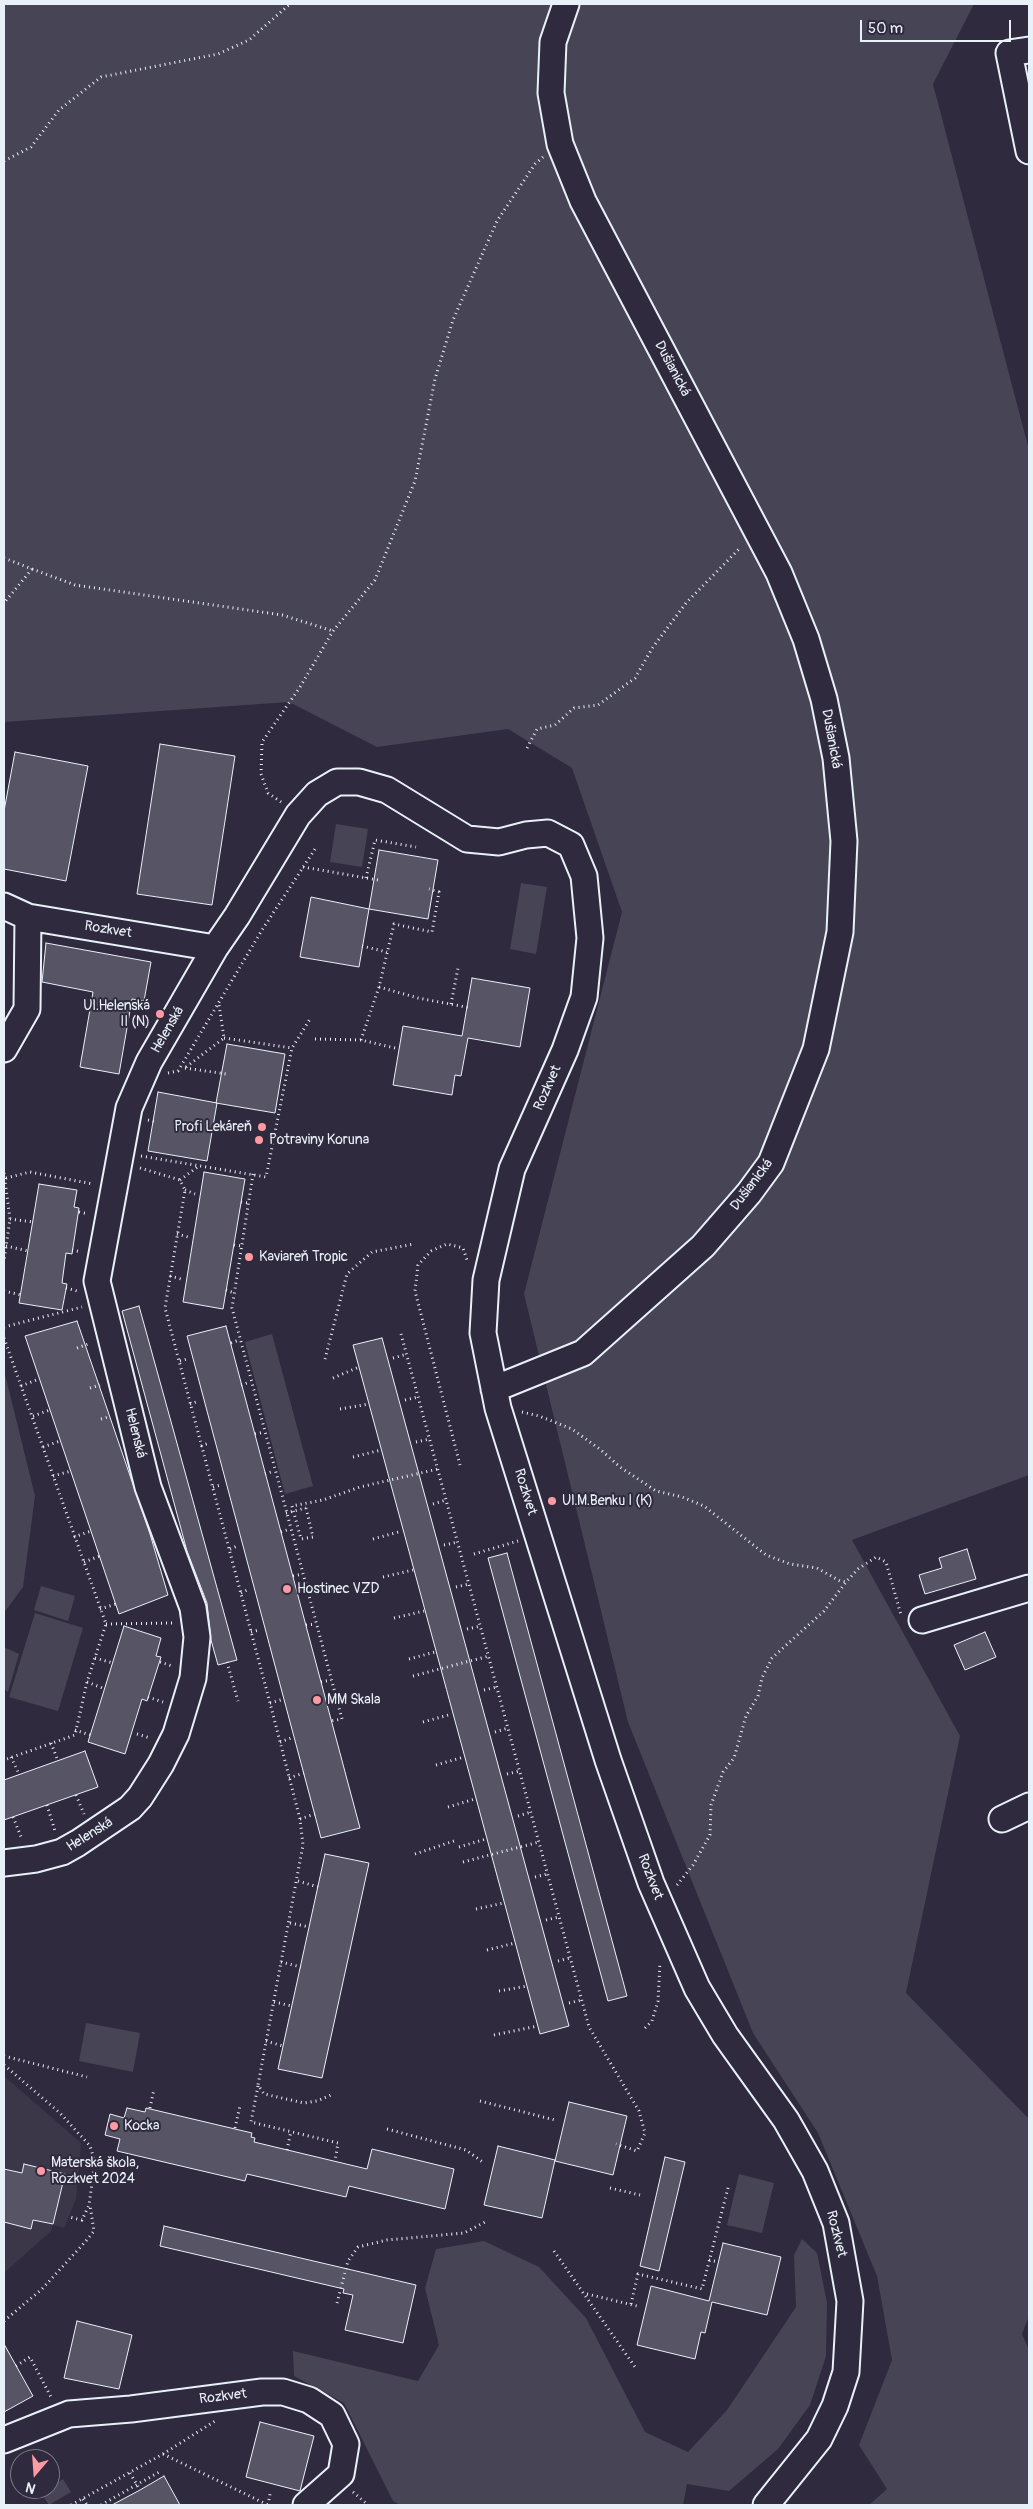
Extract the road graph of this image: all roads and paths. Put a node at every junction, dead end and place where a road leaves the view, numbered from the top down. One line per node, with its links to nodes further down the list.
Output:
1 (290, 4): 6 (path)
2 (566, 4): 4 (street, Dušianická)
3 (1029, 50): 5 (street)
4 (560, 144): 7 (street, Dušianická); 11 (path)
5 (1029, 151)
6 (4, 161)
7 (761, 535): 12 (path); 90 (street, Dušianická)
8 (4, 558): 9 (path)
9 (32, 569): 10 (path); 11 (path)
10 (4, 603)
11 (334, 631): 13 (path)
12 (526, 748)
13 (298, 815): 22 (street, Rozkvet); 65 (street, Rozkvet)
14 (316, 846): 16 (path)
15 (416, 848): 17 (path)
16 (302, 867): 17 (path); 28 (path)
17 (366, 878): 18 (path)
18 (378, 880)
19 (429, 889): 25 (path)
20 (4, 906): 21 (street, Rozkvet)
21 (28, 917): 24 (street, Rozkvet); 36 (street)
22 (231, 926): 24 (street, Helenská)
23 (362, 946): 25 (path)
24 (215, 948): 46 (street, Helenská)
25 (387, 952): 27 (path)
26 (458, 968): 29 (path)
27 (379, 987): 29 (path); 34 (path)
28 (218, 1004): 32 (path); 39 (path)
29 (451, 1004): 30 (path)
30 (471, 1008)
31 (310, 1019): 35 (path)
32 (224, 1038): 35 (path); 38 (path)
33 (315, 1039): 34 (path)
34 (361, 1040): 37 (path)
35 (292, 1048): 45 (path)
36 (4, 1049)
37 (399, 1049)
38 (186, 1067): 39 (path); 40 (path)
39 (178, 1071): 41 (path)
40 (226, 1074)
41 (159, 1075)
42 (136, 1161): 43 (path)
43 (199, 1166): 45 (path); 48 (path)
44 (4, 1173): 47 (path)
45 (253, 1174): 52 (path)
46 (117, 1177): 47 (path); 48 (path); 216 (street, Helenská)
47 (6, 1178): 53 (path)
48 (180, 1180): 49 (path)
49 (185, 1190): 50 (path); 55 (path)
50 (195, 1194)
51 (241, 1202): 52 (path)
52 (249, 1203): 60 (path)
53 (10, 1218): 54 (path); 59 (path)
54 (32, 1222)
55 (177, 1234): 56 (path); 63 (path)
56 (188, 1237)
57 (414, 1244): 83 (path)
58 (234, 1245): 60 (path)
59 (6, 1246): 61 (path); 62 (path)
60 (242, 1246): 70 (path)
61 (28, 1251)
62 (4, 1260)
63 (169, 1276): 64 (path); 84 (path)
64 (181, 1279)
65 (486, 1280): 90 (street, Rozkvet); 112 (path)
66 (66, 1288): 69 (path)
67 (226, 1290): 70 (path)
68 (4, 1291): 71 (path)
69 (80, 1291)
70 (234, 1293): 76 (path)
71 (21, 1295)
72 (83, 1307): 73 (path)
73 (4, 1327)
74 (401, 1334): 80 (path)
75 (4, 1338): 91 (path)
76 (239, 1340): 78 (path); 88 (path)
77 (94, 1342): 79 (path)
78 (230, 1343)
79 (77, 1348)
80 (407, 1354): 81 (path); 92 (path)
81 (393, 1358)
82 (187, 1359): 84 (path)
83 (325, 1359)
84 (180, 1361): 95 (path)
85 (359, 1367): 86 (path)
86 (333, 1378)
87 (39, 1379): 91 (path)
88 (250, 1382): 89 (path); 102 (path)
89 (242, 1384)
90 (505, 1385): 99 (path); 222 (street, Rozkvet)
91 (21, 1386): 100 (path)
92 (418, 1397): 93 (path); 104 (path)
93 (405, 1400)
94 (198, 1401): 95 (path)
95 (190, 1404): 108 (path)
96 (369, 1404): 97 (path)
97 (340, 1409)
98 (50, 1410): 100 (path)
99 (521, 1412): 101 (path); 141 (path)
100 (32, 1416): 109 (path)
101 (524, 1421)
102 (264, 1432): 103 (path); 115 (path)
103 (254, 1434)
104 (430, 1440): 106 (path); 113 (path)
105 (60, 1441): 109 (path)
106 (416, 1442)
107 (210, 1443): 108 (path)
108 (201, 1446): 119 (path)
109 (43, 1447): 117 (path)
110 (381, 1450): 111 (path)
111 (353, 1456)
112 (460, 1465)
113 (438, 1469): 120 (path); 122 (path, bridge)
114 (71, 1471): 117 (path)
115 (274, 1471): 116 (path); 122 (path)
116 (265, 1474)
117 (53, 1476): 127 (path)
118 (221, 1485): 119 (path)
119 (213, 1487): 133 (path)
120 (446, 1500): 121 (path); 130 (path)
121 (433, 1504)
122 (286, 1513): 123 (path)
123 (290, 1530): 126 (path); 138 (path)
124 (91, 1531): 127 (path)
125 (402, 1531): 128 (path)
126 (281, 1532)
127 (74, 1537): 136 (path)
128 (373, 1539)
129 (519, 1541): 134 (path)
130 (458, 1542): 131 (path); 142 (path)
131 (444, 1545)
132 (237, 1546): 133 (path)
133 (230, 1549): 146 (path)
134 (474, 1554)
135 (100, 1556): 136 (path)
136 (84, 1562): 148 (path)
137 (413, 1570): 140 (path)
138 (302, 1574): 139 (path); 154 (path)
139 (293, 1576)
140 (384, 1577)
141 (846, 1582): 151 (path); 222 (path)
142 (469, 1584): 143 (path); 156 (path)
143 (456, 1587)
144 (1029, 1588): 151 (street)
145 (249, 1589): 146 (path)
146 (241, 1593): 159 (path)
147 (116, 1604): 148 (path)
148 (100, 1609): 153 (path)
149 (424, 1611): 150 (path)
150 (394, 1618)
151 (922, 1620)
152 (183, 1622): 153 (path)
153 (106, 1624): 162 (path)
154 (316, 1624): 155 (path); 167 (path)
155 (306, 1625)
156 (481, 1626): 158 (path); 161 (path)
157 (259, 1630): 159 (path)
158 (467, 1630)
159 (251, 1632): 175 (path)
160 (435, 1652): 163 (path)
161 (489, 1656): 166 (path); 170 (path)
162 (95, 1658): 165 (path); 168 (path)
163 (409, 1659)
164 (228, 1662): 174 (path)
165 (113, 1663)
166 (412, 1676)
167 (331, 1680): 169 (path); 177 (path)
168 (87, 1682): 171 (path); 180 (path)
169 (321, 1682)
170 (497, 1687): 172 (path); 179 (path)
171 (105, 1689)
172 (484, 1690)
173 (284, 1699): 175 (path)
174 (238, 1701)
175 (270, 1703): 185 (path)
176 (452, 1714): 178 (path)
177 (331, 1721)
178 (423, 1722)
179 (508, 1728): 181 (path); 191 (path)
180 (76, 1730): 182 (path); 184 (path)
181 (495, 1732)
182 (90, 1735)
183 (294, 1736): 185 (path)
184 (51, 1742): 186 (path); 189 (path)
185 (280, 1742): 195 (path)
186 (11, 1757): 188 (path); 193 (path)
187 (464, 1757): 190 (path)
188 (4, 1760)
189 (58, 1760)
190 (436, 1765)
191 (520, 1771): 194 (path); 201 (path)
192 (304, 1773): 195 (path)
193 (19, 1774)
194 (507, 1774)
195 (289, 1778): 205 (path)
196 (76, 1795): 207 (path)
197 (476, 1799): 200 (path)
198 (47, 1805): 208 (path)
199 (1029, 1806): 206 (street)
200 (448, 1807)
201 (531, 1812): 203 (path); 211 (path)
202 (315, 1814): 205 (path)
203 (518, 1816)
204 (13, 1817): 212 (path)
205 (300, 1819): 219 (path)
206 (1002, 1819)
207 (87, 1822)
208 (57, 1837)
209 (486, 1839): 213 (path)
210 (457, 1840): 214 (path)
211 (539, 1842): 215 (path); 217 (path)
212 (25, 1846)
213 (459, 1847)
214 (415, 1854)
215 (464, 1862)
216 (4, 1863)
217 (548, 1874): 218 (path); 224 (path)
218 (535, 1877)
219 (298, 1881): 220 (path); 226 (path)
220 (318, 1887)
221 (504, 1904): 223 (path)
222 (662, 1908): 294 (street, Rozkvet)
223 (476, 1909)
224 (559, 1917): 225 (path); 231 (path)
225 (546, 1920)
226 (290, 1923): 227 (path); 233 (path)
227 (310, 1927)
228 (515, 1944): 229 (path)
229 (487, 1950)
230 (661, 1953): 242 (path)
231 (570, 1958): 232 (path); 237 (path)
232 (558, 1961)
233 (281, 1962): 234 (path); 238 (path)
234 (301, 1967)
235 (527, 1986): 236 (path)
236 (499, 1991)
237 (582, 2000): 239 (path); 259 (path)
238 (274, 2002): 240 (path); 244 (path)
239 (569, 2004)
240 (292, 2006)
241 (538, 2026): 243 (path)
242 (645, 2028)
243 (494, 2035)
244 (266, 2041): 245 (path); 249 (path)
245 (283, 2046)
246 (4, 2056): 248 (path)
247 (4, 2065): 266 (path)
248 (87, 2077)
249 (258, 2085): 251 (path); 258 (path)
250 (154, 2089): 254 (path)
251 (331, 2094)
252 (480, 2101): 255 (path)
253 (240, 2106): 256 (path)
254 (150, 2108)
255 (555, 2120)
256 (235, 2128)
257 (387, 2129): 262 (path)
258 (291, 2132): 260 (path); 261 (path)
259 (616, 2144)
260 (287, 2150)
261 (335, 2161)
262 (484, 2163)
263 (729, 2184): 270 (path)
264 (610, 2188): 265 (path)
265 (640, 2196)
266 (90, 2205): 267 (path); 276 (path)
267 (68, 2217)
268 (487, 2222): 273 (path)
269 (554, 2251): 272 (path)
270 (709, 2260): 271 (path); 274 (path)
271 (718, 2262)
272 (586, 2294): 274 (path); 278 (path)
273 (337, 2303)
274 (631, 2304): 275 (path)
275 (637, 2306)
276 (4, 2322)
277 (16, 2366): 279 (path)
278 (635, 2367)
279 (62, 2417): 281 (street, Rozkvet); 293 (street, Rozkvet)
280 (220, 2418): 282 (path)
281 (4, 2440)
282 (163, 2454): 284 (path); 292 (path)
283 (161, 2471): 285 (path)
284 (130, 2473): 285 (path); 288 (path)
285 (137, 2485): 286 (path); 291 (path)
286 (140, 2490)
287 (270, 2494): 292 (path)
288 (83, 2499): 289 (path); 290 (path)
289 (72, 2505)
290 (87, 2505)
291 (101, 2505)
292 (268, 2505)
293 (306, 2505)
294 (766, 2505)

